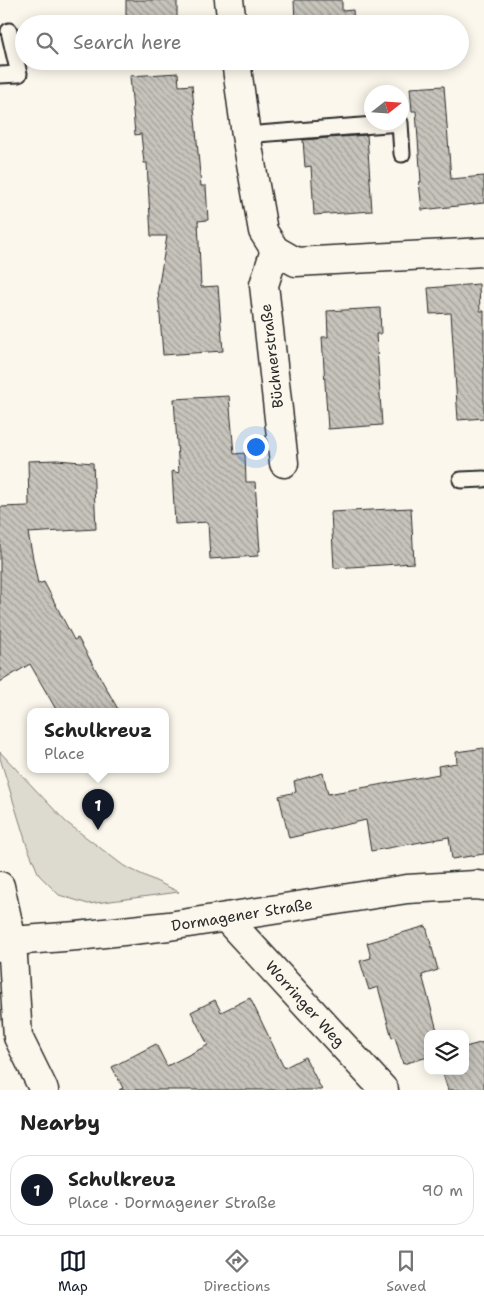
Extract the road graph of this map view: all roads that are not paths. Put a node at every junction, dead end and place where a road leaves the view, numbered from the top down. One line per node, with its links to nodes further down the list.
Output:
1 (229, 0): 2 (street)
2 (231, 15)
3 (9, 31): 4 (lane)
4 (15, 57)
5 (18, 70): 7 (lane)
6 (237, 70): 8 (street)
7 (0, 76)
8 (246, 135): 9 (lane); 10 (street)
9 (402, 154)
10 (275, 250): 11 (street); 12 (street, Büchnerstraße)
11 (484, 252)
12 (284, 463)
13 (484, 479): 14 (lane)
14 (461, 480)
15 (0, 886): 18 (street)
16 (484, 886): 17 (street, Dormagener Straße)
17 (226, 918): 18 (street, Dormagener Straße); 20 (street, Worringer Weg)
18 (6, 944): 19 (street)
19 (44, 1090)
20 (384, 1090)

